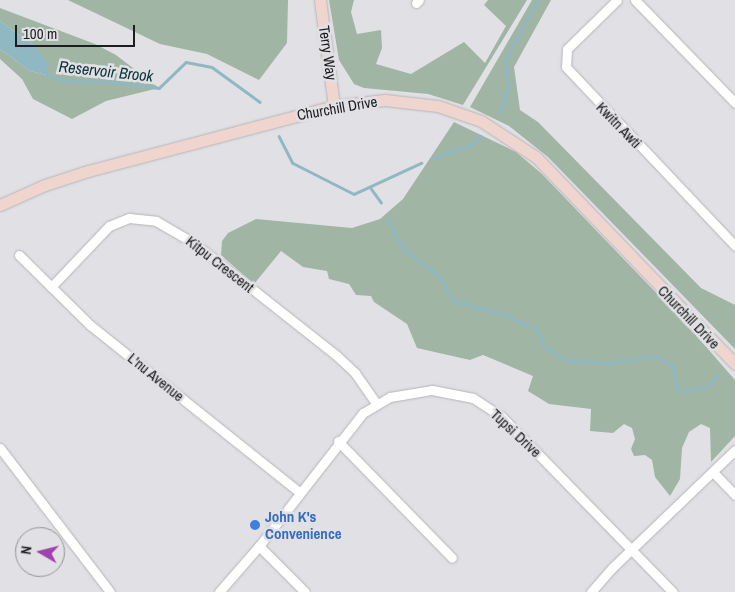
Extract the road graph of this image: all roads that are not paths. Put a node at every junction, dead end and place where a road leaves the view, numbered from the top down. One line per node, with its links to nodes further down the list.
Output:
1 (320, 0): 5 (main road, Terry Way)
2 (617, 0): 7 (street, Kwitn Awti)
3 (636, 0): 4 (street)
4 (735, 103)
5 (334, 106): 6 (main road, Churchill Drive); 10 (main road, Churchill Drive)
6 (0, 206)
7 (735, 246)
8 (19, 255): 9 (street, L'nu Avenue)
9 (51, 287): 11 (street, Kitpu Crescent); 16 (street, L'nu Avenue)
10 (735, 364)
11 (376, 403): 12 (street, Tupsi Drive); 19 (street, Tupsi Drive)
12 (338, 441): 16 (street, Tupsi Drive); 20 (street)
13 (0, 448): 21 (street)
14 (735, 450): 15 (street)
15 (713, 472): 17 (street); 19 (street)
16 (299, 492): 18 (street, Tupsi Drive)
17 (735, 495)
18 (259, 546): 22 (street, Tupsi Drive); 23 (street)
19 (631, 550): 24 (street); 25 (street, Tupsi Drive)
20 (452, 558)
21 (110, 592)
22 (219, 592)
23 (305, 592)
24 (591, 592)
25 (672, 592)

